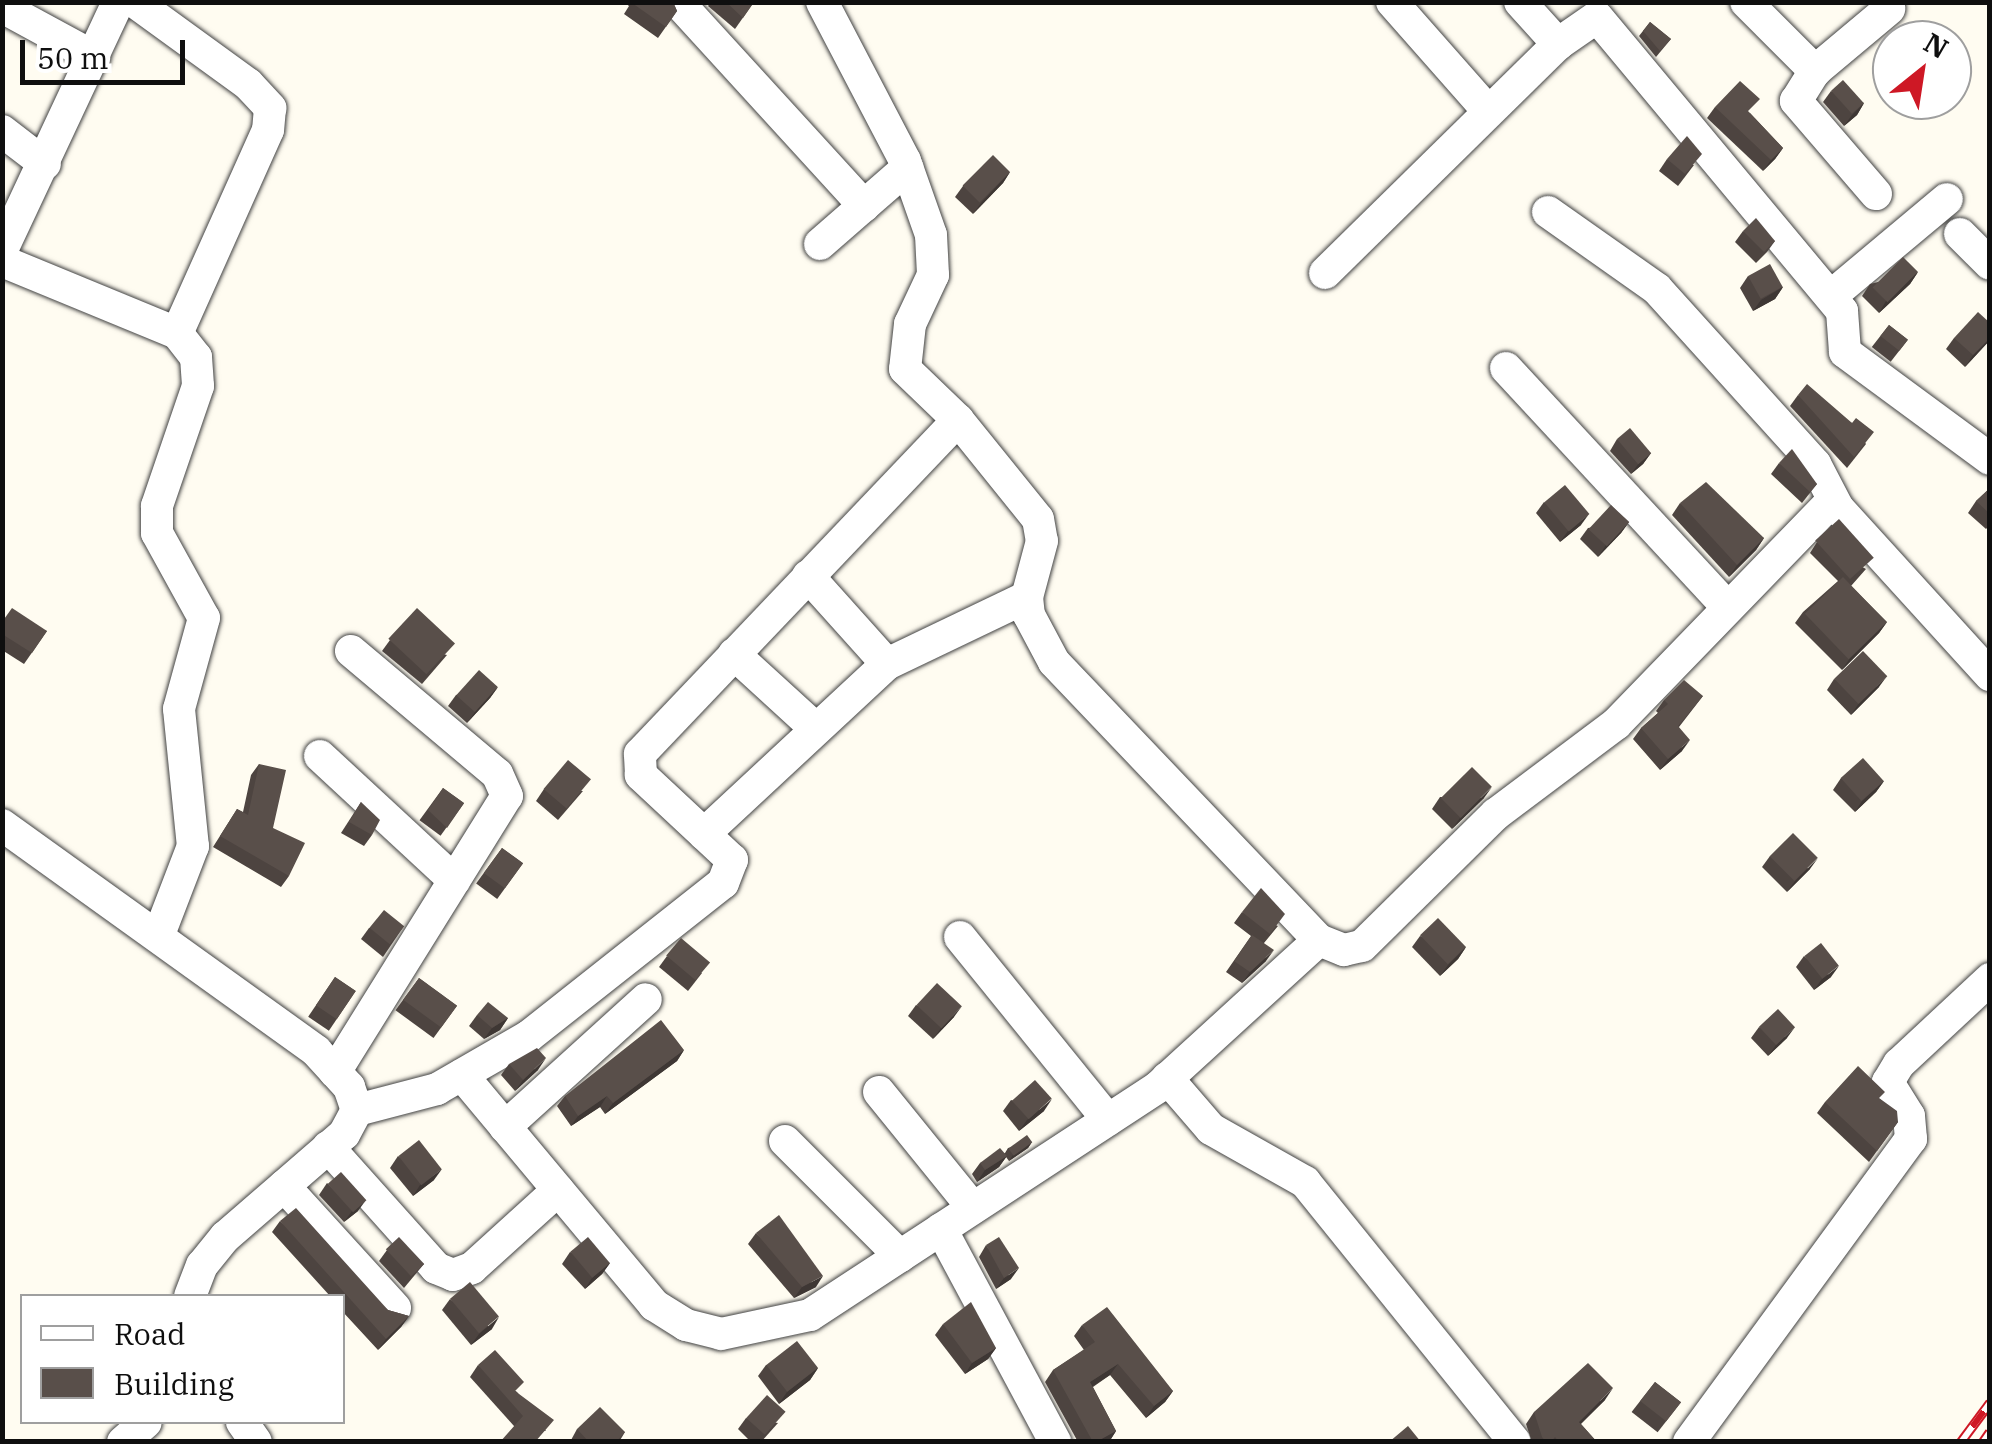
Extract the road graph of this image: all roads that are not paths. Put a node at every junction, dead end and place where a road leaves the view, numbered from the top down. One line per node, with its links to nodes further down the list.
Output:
1 (118, 2): 12 (street)
2 (135, 2): 29 (street)
3 (678, 2): 20 (street)
4 (822, 2): 17 (street)
5 (1392, 2): 14 (street)
6 (1520, 2): 11 (street)
7 (1746, 2): 13 (street)
8 (2, 7): 12 (street)
9 (1889, 8): 13 (street)
10 (1599, 10): 11 (street); 28 (street)
11 (1558, 44): 14 (street)
12 (94, 57): 16 (street)
13 (1816, 71): 18 (street)
14 (1488, 112): 27 (street)
15 (2, 131): 16 (street)
16 (45, 164): 24 (street)
17 (907, 168): 20 (street); 31 (street)
18 (1876, 194)
19 (1948, 199): 28 (street)
20 (864, 206): 23 (street)
21 (1548, 212): 33 (street)
22 (1960, 234): 26 (street)
23 (820, 244)
24 (2, 250)
25 (2, 261): 29 (street)
26 (1990, 264)
27 (1325, 273)
28 (1830, 296): 32 (street)
29 (177, 333): 46 (street)
30 (1506, 368): 36 (street)
31 (958, 420): 34 (street); 35 (street)
32 (1990, 459)
33 (1838, 508): 36 (street); 40 (street)
34 (808, 576): 38 (street); 39 (street)
35 (1026, 597): 39 (street); 48 (street)
36 (1727, 607): 48 (street)
37 (351, 651): 45 (street)
38 (734, 654): 41 (street); 44 (street)
39 (886, 664): 41 (street)
40 (1990, 675)
41 (814, 727): 44 (street)
42 (320, 756): 45 (street)
43 (2, 825): 46 (street)
44 (704, 834): 52 (street)
45 (454, 880): 51 (street)
46 (158, 937): 51 (street)
47 (960, 937): 56 (street)
48 (1320, 940): 53 (street)
49 (1990, 979): 71 (street)
50 (646, 999): 57 (street)
51 (335, 1072): 55 (street)
52 (462, 1076): 55 (street); 57 (street)
53 (1168, 1078): 56 (street); 70 (street)
54 (879, 1092): 62 (street)
55 (357, 1110): 59 (street)
56 (1108, 1120): 62 (street)
57 (504, 1127): 61 (street)
58 (785, 1142): 64 (street)
59 (328, 1148): 60 (street); 61 (street)
60 (284, 1186): 65 (street); 66 (street)
61 (558, 1190): 64 (street)
62 (973, 1208): 63 (street)
63 (941, 1229): 64 (street); 69 (street)
64 (900, 1256)
65 (191, 1294)
66 (395, 1308)
67 (144, 1424): 68 (street)
68 (123, 1442)
69 (1055, 1442)
70 (1515, 1442)
71 (1689, 1442)

